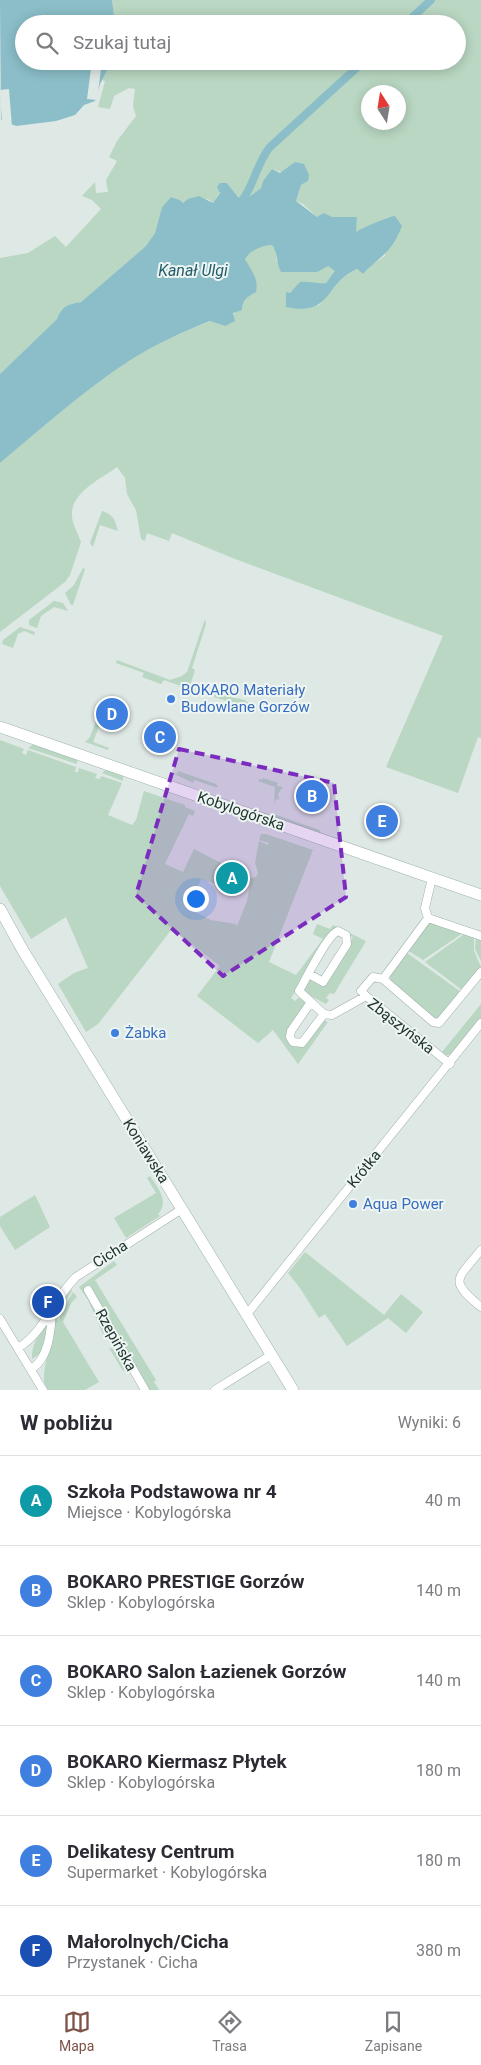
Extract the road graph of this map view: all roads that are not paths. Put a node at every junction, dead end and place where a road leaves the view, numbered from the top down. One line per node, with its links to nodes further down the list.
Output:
1 (0, 727): 2 (main road, Kobylogórska)
2 (432, 878): 3 (main road, Kobylogórska); 5 (street)
3 (481, 895)
4 (0, 909): 8 (main road, Koniawska)
5 (428, 918): 7 (street); 11 (street)
6 (0, 920): 8 (main road, Koniawska)
7 (481, 936)
8 (21, 948): 17 (main road, Koniawska)
9 (481, 972): 11 (street)
10 (309, 974): 10 (street); 13 (street)
11 (383, 979): 12 (street)
12 (366, 996): 14 (street, Zbąszyńska); 16 (street, Zbąszyńska)
13 (311, 1002): 14 (street); 14 (street)
14 (324, 1014)
15 (481, 1024): 16 (street, Krótka)
16 (450, 1064): 22 (street, Krótka)
17 (182, 1209): 21 (street, Cicha); 22 (main road, Koniawska)
18 (481, 1250): 20 (street)
19 (88, 1290): 28 (street, Rzepińska)
20 (481, 1307)
21 (52, 1312): 24 (street); 26 (street)
22 (247, 1314): 25 (main road, Koniawska)
23 (0, 1318): 24 (street)
24 (18, 1348): 26 (street)
25 (271, 1355): 29 (street); 30 (main road, Koniawska)
26 (31, 1369): 27 (street)
27 (43, 1390)
28 (144, 1390)
29 (215, 1390)
30 (293, 1390)

